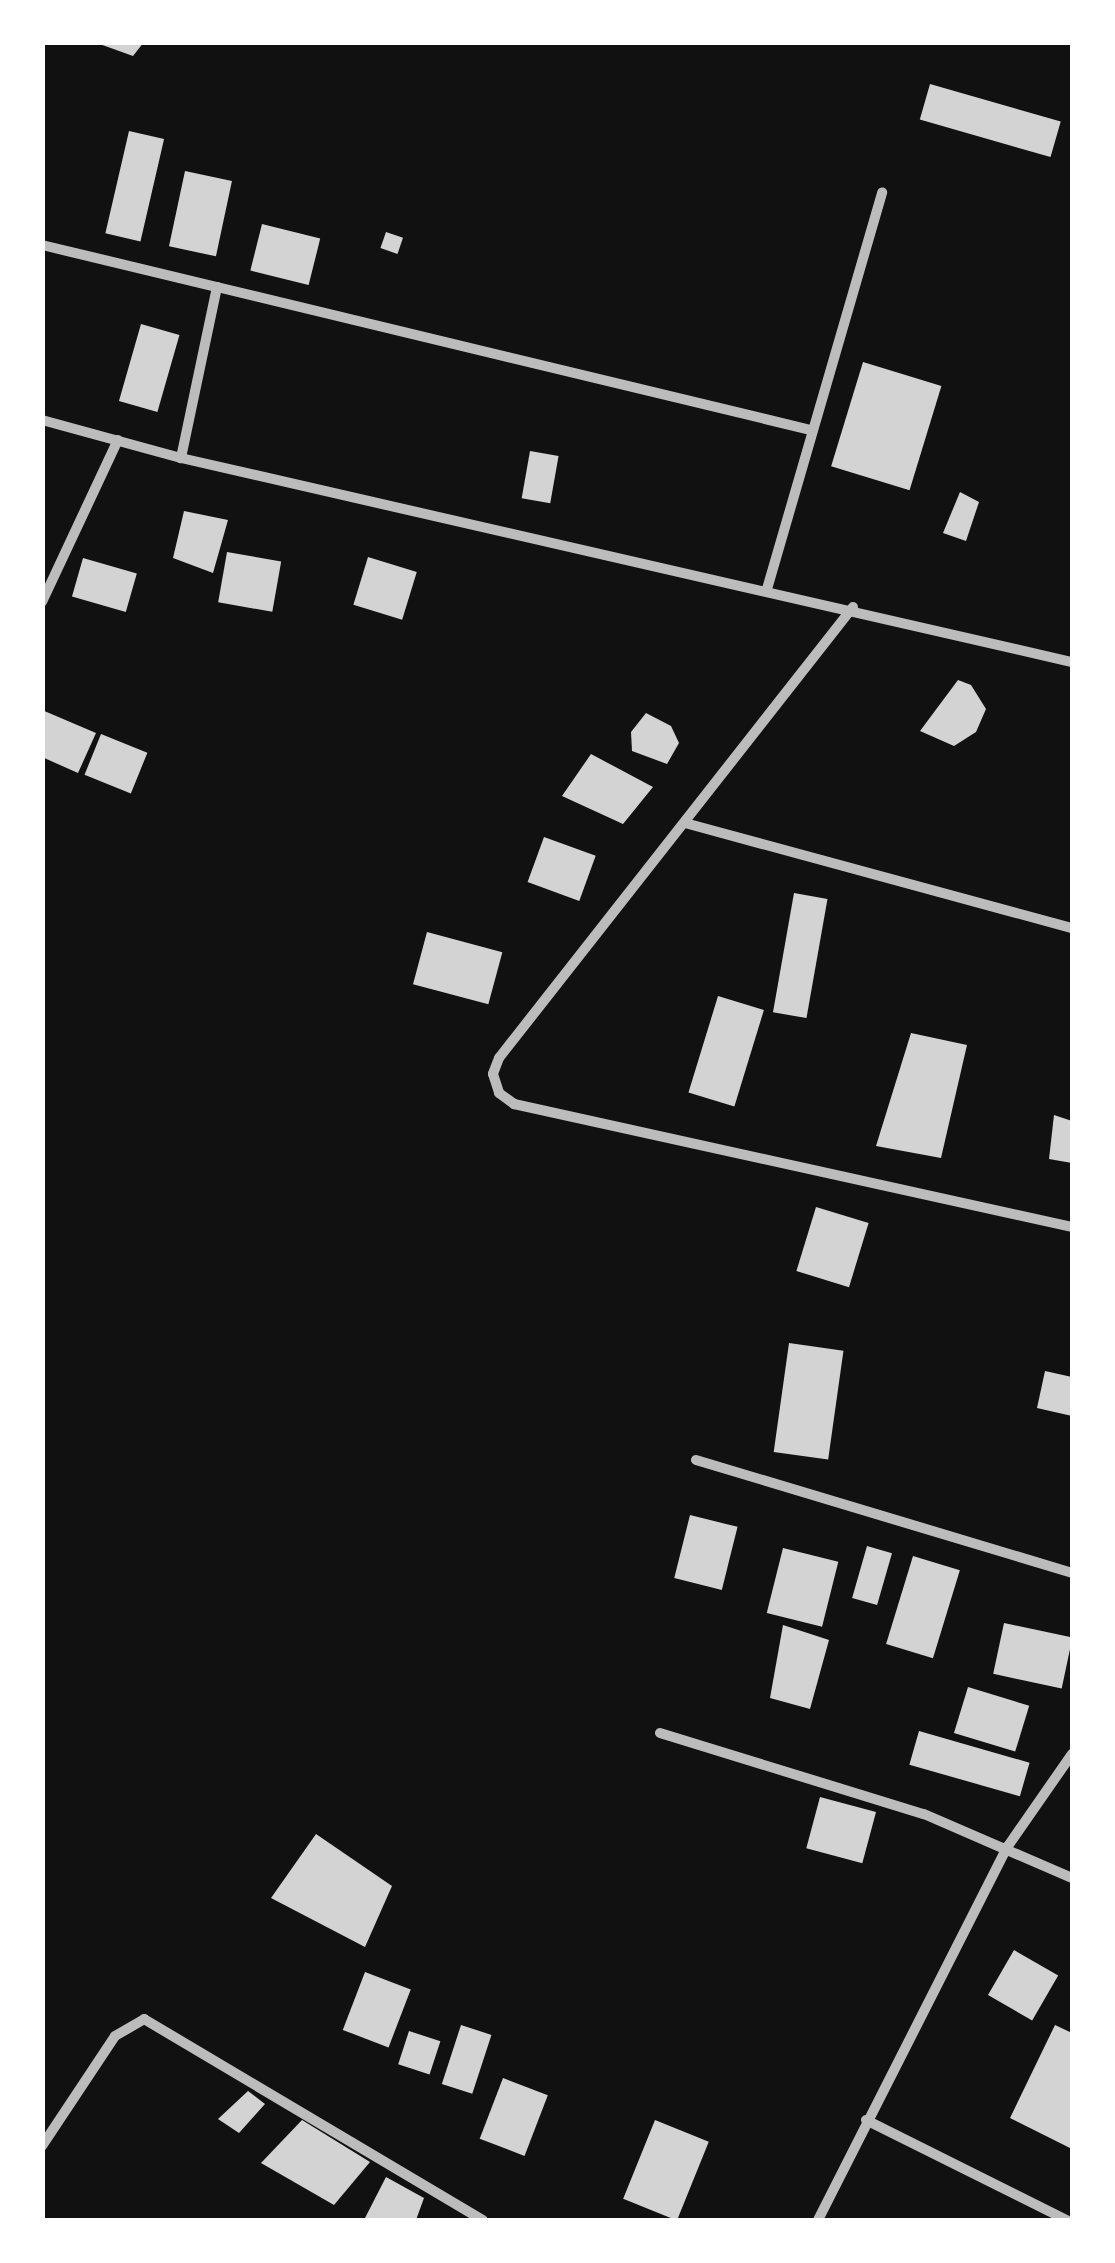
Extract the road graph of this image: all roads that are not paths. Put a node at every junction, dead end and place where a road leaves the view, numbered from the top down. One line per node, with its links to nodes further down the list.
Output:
1 (882, 192): 5 (street)
2 (42, 246): 3 (street)
3 (217, 287): 5 (street); 7 (street)
4 (42, 420): 6 (street)
5 (811, 430): 8 (street)
6 (118, 440): 7 (street); 9 (street)
7 (181, 458): 8 (street)
8 (767, 589): 10 (street)
9 (42, 602)
10 (853, 607): 11 (street); 12 (street)
11 (1072, 662)
12 (685, 823): 13 (street); 14 (street)
13 (1072, 928)
14 (1072, 1227)
15 (696, 1460): 16 (street)
16 (1072, 1573)
17 (660, 1733): 19 (street)
18 (1072, 1754): 19 (street)
19 (1008, 1846): 20 (street); 21 (street)
20 (1072, 1878)
21 (866, 2120): 25 (street); 26 (street)
22 (42, 2146): 23 (street)
23 (460, 2215): 24 (street)
24 (483, 2220)
25 (818, 2220)
26 (1066, 2220)

